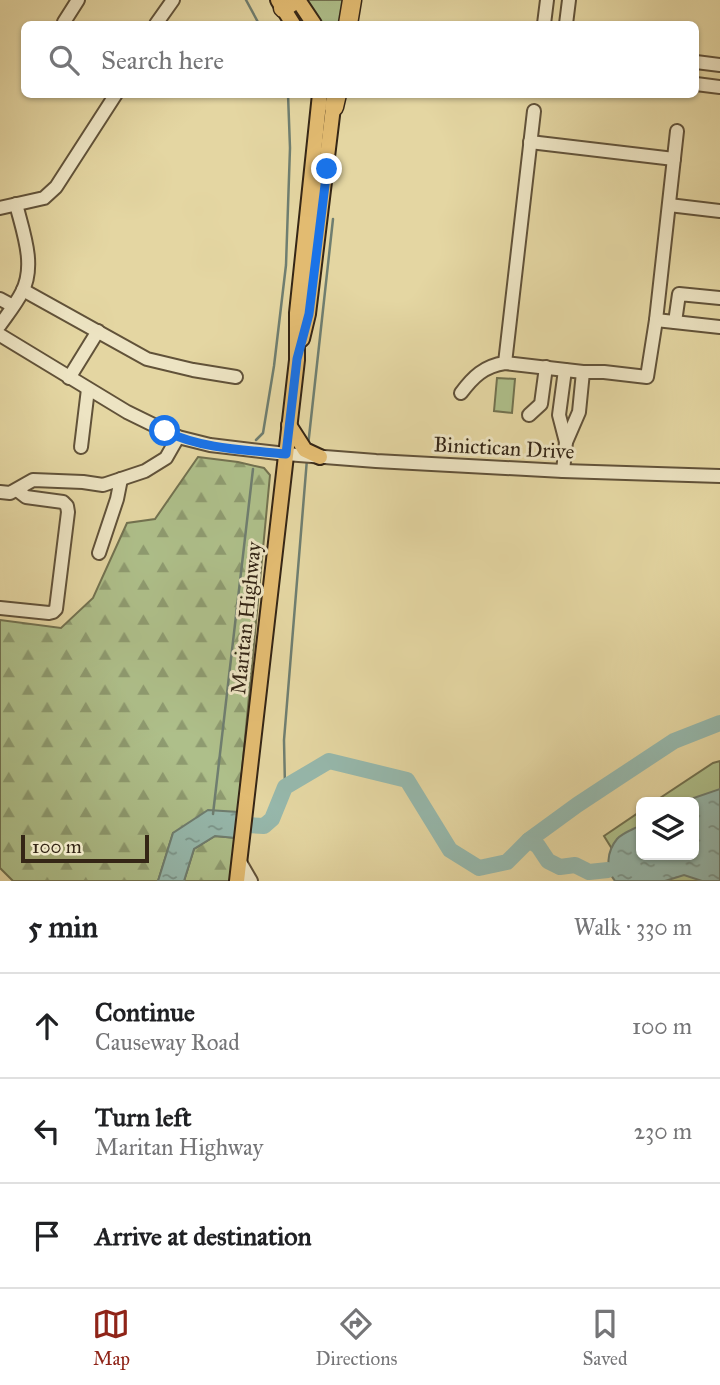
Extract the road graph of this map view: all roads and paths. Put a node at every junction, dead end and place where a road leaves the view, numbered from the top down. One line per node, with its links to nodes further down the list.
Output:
1 (78, 0): 7 (street)
2 (173, 0): 8 (street)
3 (352, 0): 11 (highway)
4 (547, 0): 12 (street)
5 (569, 0): 13 (street)
6 (289, 2): 9 (main road); 10 (main road)
7 (65, 21)
8 (158, 21)
9 (292, 21)
10 (311, 21)
11 (348, 21)
12 (544, 21)
13 (566, 21)
14 (699, 62): 15 (street)
15 (720, 65)
16 (699, 84): 17 (street)
17 (720, 87)
18 (114, 98): 25 (street)
19 (320, 98): 39 (main road, Maritan Highway)
20 (335, 99): 39 (main road, Maritan Highway)
21 (534, 111): 23 (street)
22 (677, 131): 24 (street)
23 (530, 142): 24 (street); 40 (street)
24 (674, 159): 26 (street)
25 (16, 204): 27 (street); 29 (street)
26 (669, 205): 28 (street); 33 (street)
27 (0, 208)
28 (720, 211)
29 (23, 290): 32 (street); 37 (street)
30 (720, 298): 34 (street)
31 (0, 299): 32 (street)
32 (13, 306): 35 (street)
33 (656, 320): 34 (street); 43 (street)
34 (675, 322): 36 (street)
35 (0, 326)
36 (720, 327)
37 (99, 331): 44 (street); 45 (street)
38 (0, 335): 45 (street, Binictican Drive)
39 (297, 359): 49 (main road, Maritan Highway)
40 (505, 363): 41 (street); 47 (street)
41 (545, 367): 42 (street); 48 (street)
42 (565, 370): 43 (street); 51 (street)
43 (583, 372): 51 (street)
44 (236, 377)
45 (69, 378): 46 (street, Binictican Drive)
46 (88, 389): 50 (street, Binictican Drive); 52 (street)
47 (461, 393)
48 (530, 415)
49 (289, 425): 53 (main road, Maritan Highway); 54 (main road)
50 (178, 437): 53 (street, Binictican Drive); 57 (street)
51 (566, 442): 55 (street)
52 (81, 447)
53 (286, 454): 54 (street, Binictican Drive); 62 (main road, Maritan Highway)
54 (320, 457): 55 (street, Binictican Drive)
55 (563, 471): 56 (street, Binictican Drive)
56 (720, 476)
57 (121, 479): 58 (street); 60 (street)
58 (17, 490): 59 (street); 61 (street)
59 (0, 492)
60 (99, 553)
61 (0, 608)
62 (240, 862): 63 (main road, Maritan Highway); 64 (street)
63 (237, 881)
64 (251, 881)

